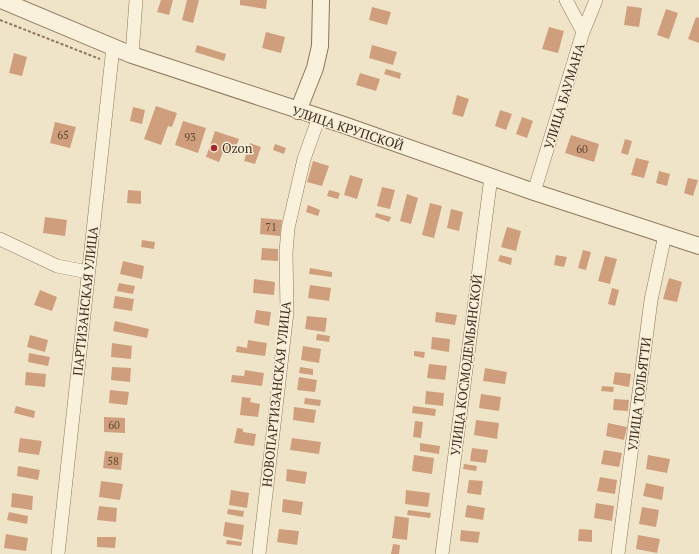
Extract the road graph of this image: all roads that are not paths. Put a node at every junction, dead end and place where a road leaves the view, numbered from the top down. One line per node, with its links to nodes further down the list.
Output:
1 (1, 0): 7 (street, УЛИЦА КРУПСКОЙ)
2 (136, 0): 8 (street)
3 (321, 0): 9 (street)
4 (566, 0): 6 (street)
5 (596, 0): 6 (street, УЛИЦА БАУМАНА)
6 (584, 32): 12 (street, УЛИЦА БАУМАНА)
7 (113, 47): 8 (street, УЛИЦА КРУПСКОЙ); 16 (street, ПАРТИЗАНСКАЯ УЛИЦА)
8 (132, 55): 9 (street, УЛИЦА КРУПСКОЙ)
9 (298, 111): 10 (street, УЛИЦА КРУПСКОЙ)
10 (319, 117): 11 (street, УЛИЦА КРУПСКОЙ); 18 (street, НОВОПАРТИЗАНСКАЯ УЛИЦА)
11 (491, 177): 12 (street, УЛИЦА КРУПСКОЙ); 19 (street, УЛИЦА КОСМОДЕМЬЯНСКОЙ)
12 (534, 192): 13 (street, УЛИЦА КРУПСКОЙ)
13 (665, 235): 15 (street, УЛИЦА КРУПСКОЙ); 20 (street, УЛИЦА ТОЛЬЯТТИ)
14 (0, 239): 16 (street)
15 (699, 246)
16 (88, 272): 17 (street, ПАРТИЗАНСКАЯ УЛИЦА)
17 (58, 554)
18 (259, 554)
19 (442, 554)
20 (618, 554)

